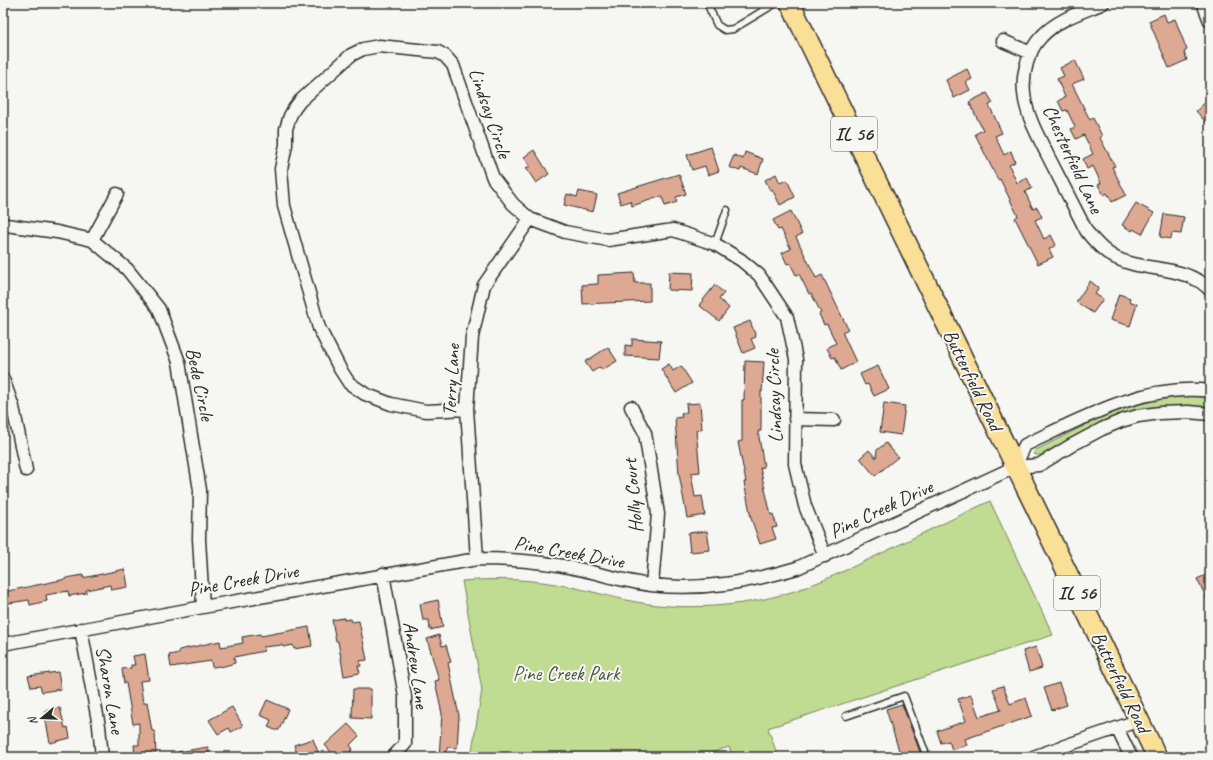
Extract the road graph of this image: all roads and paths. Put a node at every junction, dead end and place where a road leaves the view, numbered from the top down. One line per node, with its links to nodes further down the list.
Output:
1 (707, 3): 2 (lane)
2 (776, 3)
3 (790, 3): 23 (main road, Butterfield Road / IL 56)
4 (1103, 3): 8 (street, Chesterfield Lane)
5 (1203, 3): 6 (street)
6 (1210, 21)
7 (1003, 41): 8 (street)
8 (1031, 54): 15 (street, Chesterfield Lane)
9 (117, 194): 13 (street)
10 (727, 210): 14 (lane)
11 (530, 219): 14 (street, Lindsay Circle); 19 (street, Terry Lane); 19 (street, Lindsay Circle)
12 (3, 225): 13 (street, Bede Circle)
13 (92, 240): 29 (street, Bede Circle)
14 (715, 244): 21 (street, Lindsay Circle)
15 (1210, 290)
16 (3, 379): 24 (street)
17 (1210, 392): 23 (street)
18 (631, 407): 28 (street, Holly Court)
19 (467, 409): 26 (street, Terry Lane)
20 (1210, 414): 23 (street, Pine Creek Drive)
21 (795, 419): 22 (street); 25 (street, Lindsay Circle)
22 (834, 420)
23 (1015, 467): 25 (street, Pine Creek Drive); 33 (main road, Butterfield Road / IL 56)
24 (26, 470)
25 (825, 556): 28 (street, Pine Creek Drive)
26 (477, 559): 27 (street, Pine Creek Drive); 28 (street, Pine Creek Drive)
27 (383, 574): 29 (street, Pine Creek Drive); 36 (street, Andrew Lane)
28 (652, 585)
29 (203, 607): 30 (street, Pine Creek Drive)
30 (81, 630): 31 (street, Pine Creek Drive); 35 (street, Sharon Lane)
31 (3, 644)
32 (846, 716): 37 (lane)
33 (1140, 720): 34 (street); 40 (main road, Butterfield Road / IL 56)
34 (1117, 728): 38 (street); 39 (street)
35 (102, 757)
36 (393, 757)
37 (927, 757)
38 (1033, 757)
39 (1131, 757)
40 (1158, 757)

